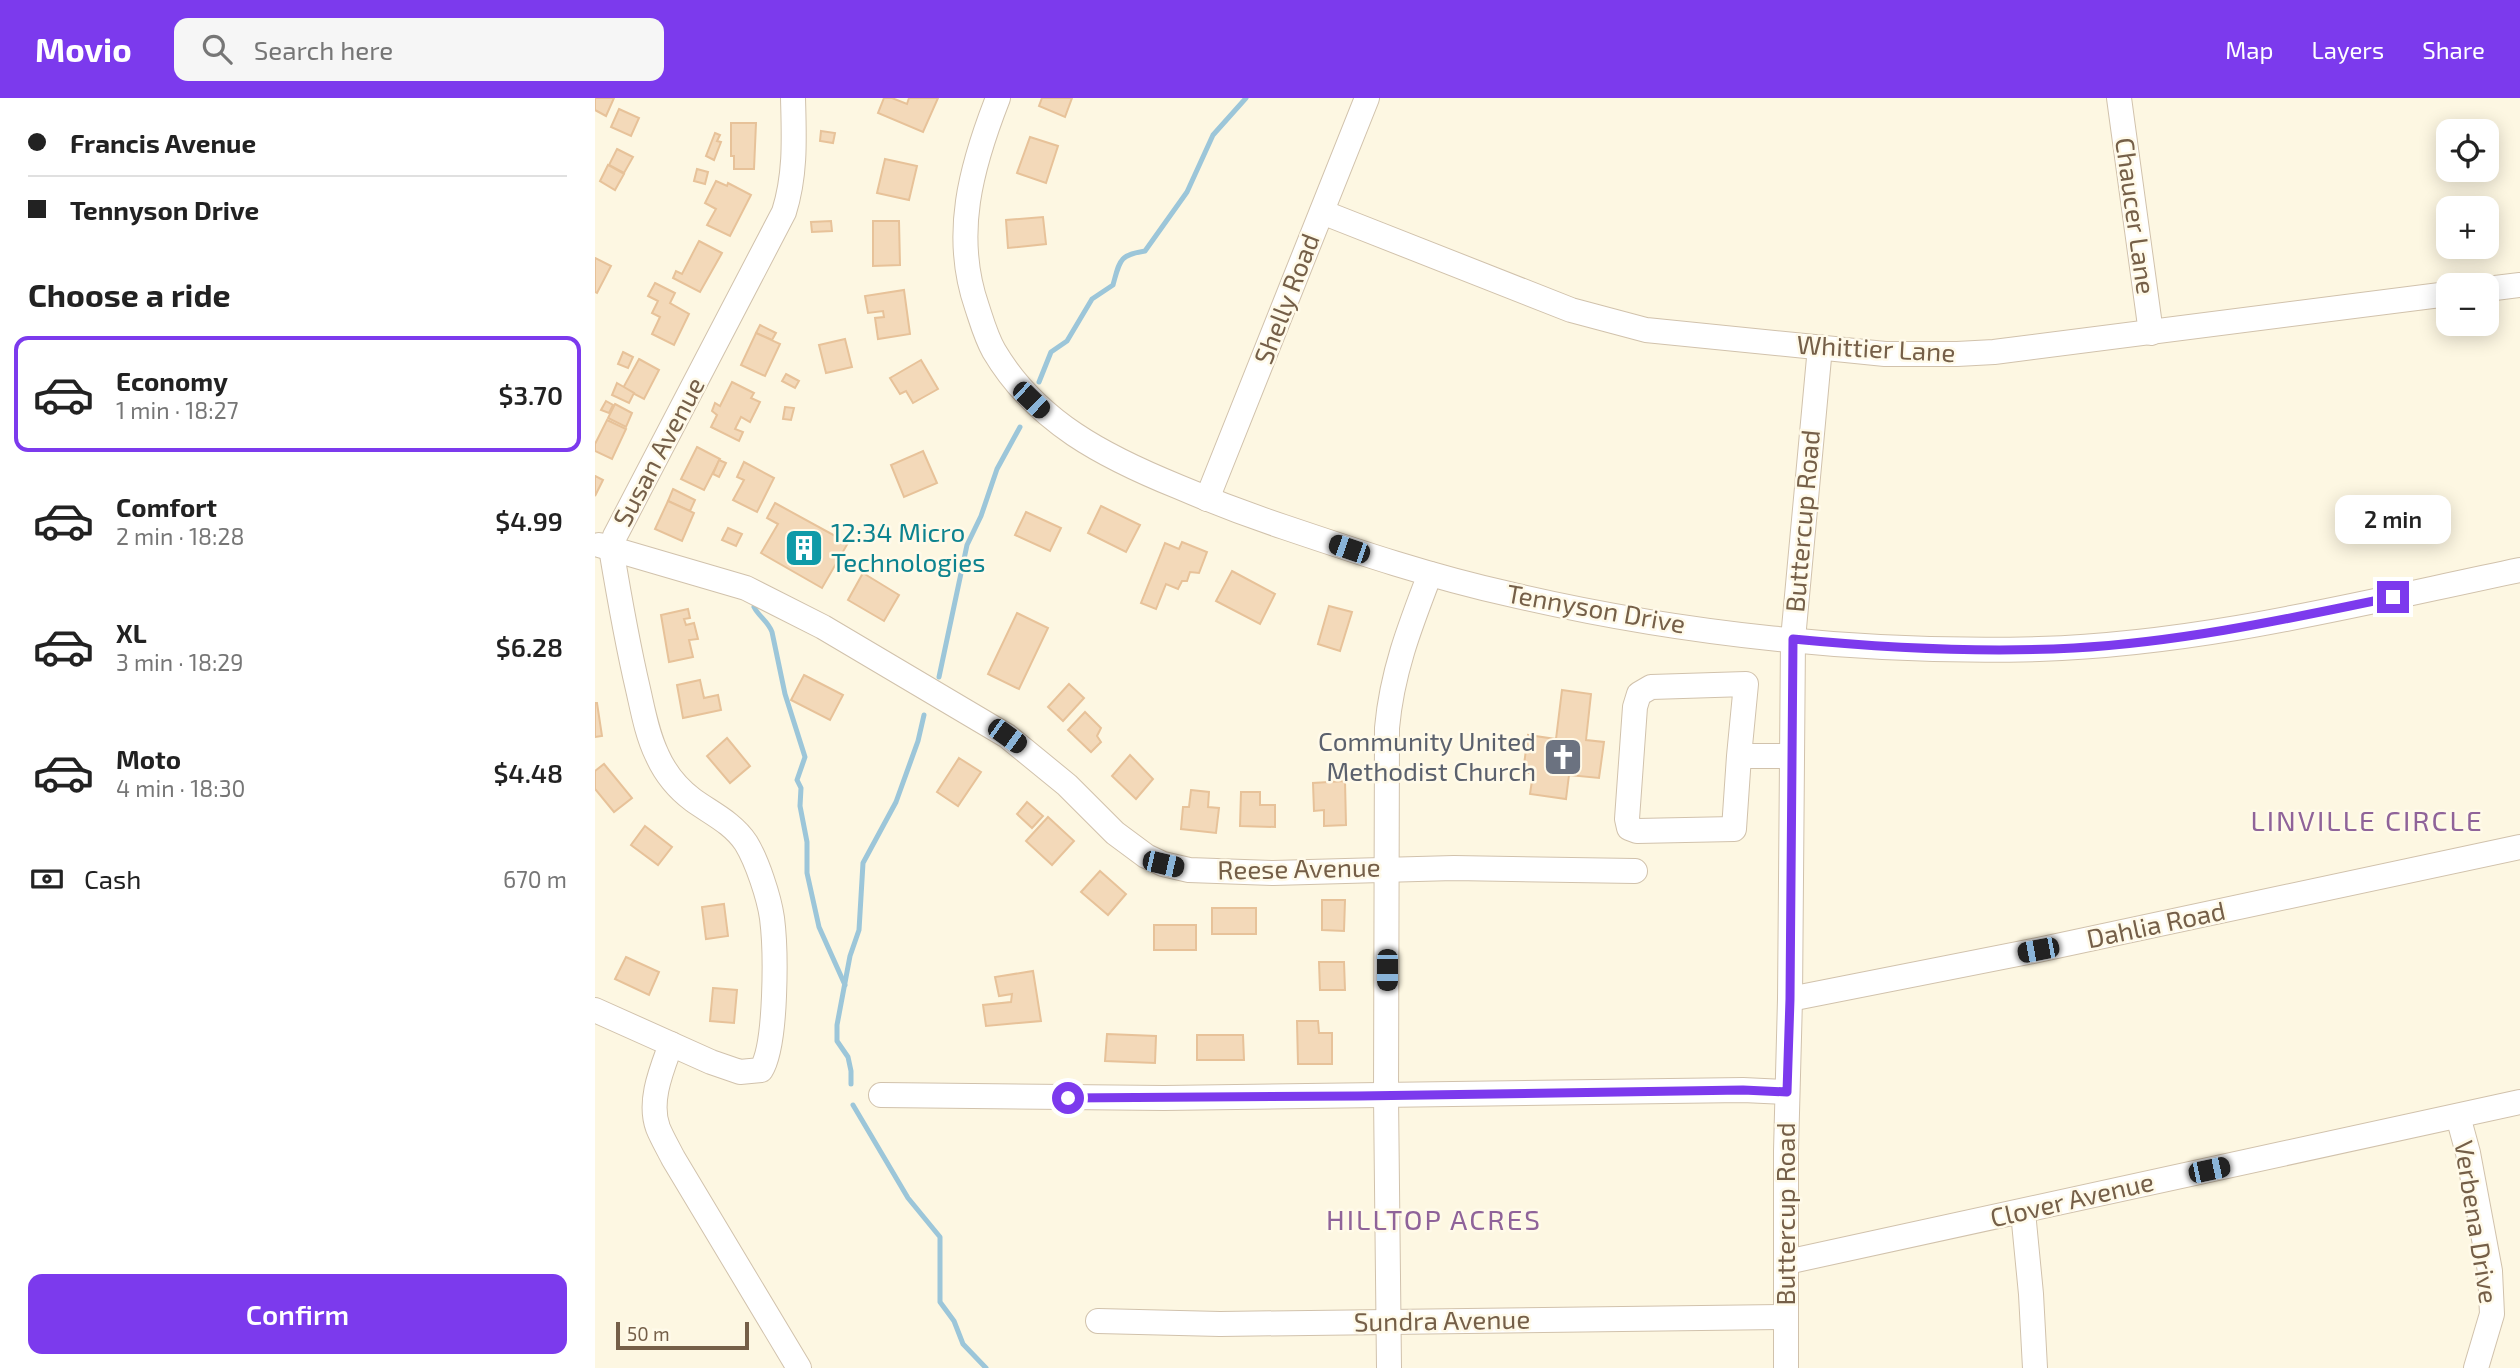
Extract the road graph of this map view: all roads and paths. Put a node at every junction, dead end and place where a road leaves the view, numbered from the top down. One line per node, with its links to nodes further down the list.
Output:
1 (793, 98): 12 (street, Susan Avenue)
2 (998, 98): 11 (street, Tennyson Drive)
3 (1367, 98): 5 (street, Shelly Road)
4 (2119, 98): 9 (street, Chaucer Lane)
5 (1322, 212): 10 (street, Whittier Lane); 11 (street, Shelly Road)
6 (2520, 285): 7 (street)
7 (2499, 288)
8 (2436, 296): 9 (street, Whittier Lane)
9 (2151, 333): 10 (street, Whittier Lane)
10 (1820, 347): 15 (street, Buttercup Road)
11 (1207, 499): 14 (street, Tennyson Drive)
12 (603, 546): 19 (street, Reese Avenue); 23 (street, Susan Avenue)
13 (2520, 570): 15 (street, Tennyson Drive)
14 (1430, 574): 15 (street, Tennyson Drive); 19 (street)
15 (1793, 639): 17 (street, Buttercup Road)
16 (1739, 756): 16 (street); 17 (street)
17 (1792, 756): 21 (street, Buttercup Road)
18 (2520, 847): 21 (street, Dahlia Road)
19 (1388, 869): 20 (street, Reese Avenue); 26 (street)
20 (1635, 871)
21 (1790, 999): 24 (street, Buttercup Road)
22 (595, 1010): 23 (street)
23 (671, 1044): 34 (street)
24 (1787, 1092): 26 (street); 30 (street, Buttercup Road)
25 (881, 1095): 26 (street)
26 (1386, 1096): 33 (street)
27 (2520, 1102): 28 (street, Clover Avenue)
28 (2458, 1116): 29 (street, Clover Avenue); 38 (street, Verbena Drive)
29 (2023, 1212): 30 (street, Clover Avenue); 37 (street)
30 (1787, 1262): 31 (street, Buttercup Road)
31 (1786, 1317): 33 (street, Sundra Avenue); 36 (street, Buttercup Road)
32 (1098, 1321): 33 (street, Sundra Avenue)
33 (1389, 1321): 35 (street)
34 (799, 1368)
35 (1389, 1368)
36 (1786, 1368)
37 (2035, 1368)
38 (2476, 1368)

